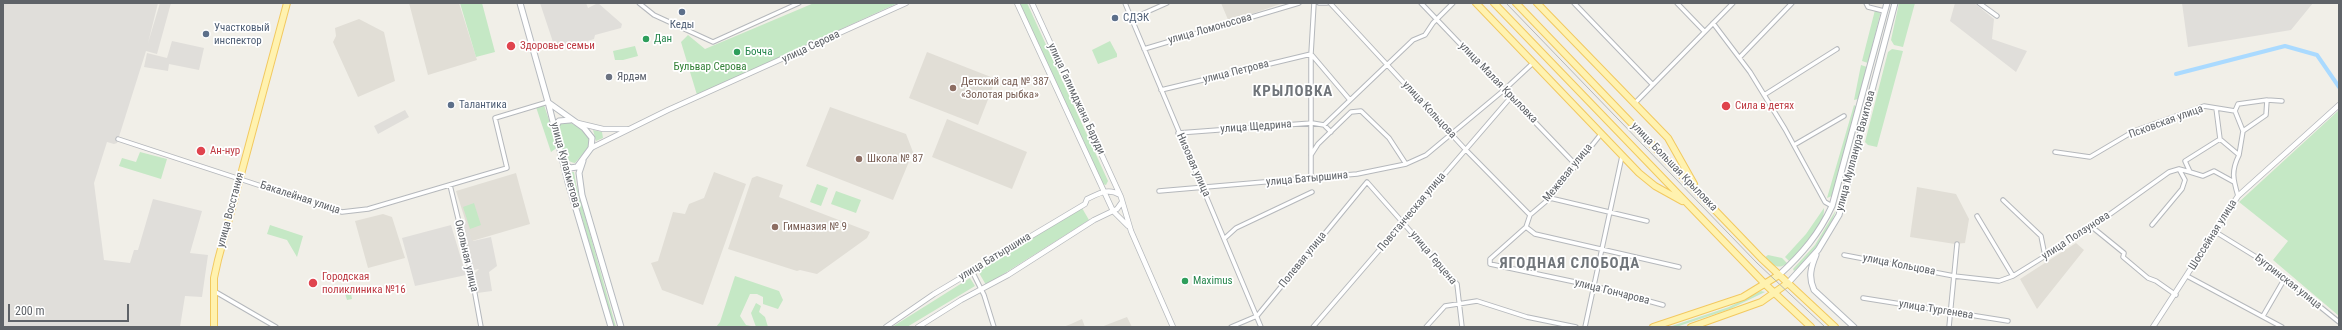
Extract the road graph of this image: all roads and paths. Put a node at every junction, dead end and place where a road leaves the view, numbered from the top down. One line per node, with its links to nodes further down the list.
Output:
1 (287, 3): 80 (main road, улица Восстания)
2 (520, 3): 49 (main road, улица Кулахметова)
3 (639, 3): 4 (street)
4 (799, 3)
5 (906, 3): 59 (street, улица Серова)
6 (1017, 3): 88 (street, улица Галимджана Баруди)
7 (1032, 3): 91 (street, улица Галимджана Баруди)
8 (1125, 3): 31 (street, Низовая улица)
9 (1167, 3): 31 (street)
10 (1299, 3): 35 (street, улица Ломоносова)
11 (1314, 3): 37 (street)
12 (1319, 3): 13 (street)
13 (1327, 3)
14 (1330, 3): 40 (street, улица Кольцова)
15 (1421, 3): 32 (street, улица Малая Крыловка)
16 (1453, 3): 32 (street)
17 (1476, 3): 39 (main road)
18 (1494, 3): 94 (main road, улица Большая Крыловка)
19 (1516, 3): 87 (main road, улица Большая Крыловка)
20 (1537, 3): 50 (main road)
21 (1574, 3): 41 (street)
22 (1677, 3): 34 (street)
23 (1733, 3): 33 (street)
24 (1792, 3): 38 (street)
25 (1866, 3): 29 (street)
26 (1886, 3): 29 (main road, улица Мулланура Вахитова)
27 (1895, 3): 110 (main road, улица Мулланура Вахитова)
28 (1979, 3): 30 (street)
29 (1884, 11): 95 (main road, улица Мулланура Вахитова)
30 (1997, 16)
31 (1131, 19): 35 (street, Низовая улица)
32 (1436, 19): 40 (street); 43 (street, улица Малая Крыловка)
33 (1713, 23): 34 (street); 38 (street)
34 (1704, 31): 41 (street)
35 (1144, 49): 42 (street, Низовая улица)
36 (1837, 49): 44 (street)
37 (1312, 54): 42 (street, улица Петрова); 46 (street); 56 (street)
38 (1740, 57): 44 (street)
39 (1533, 63): 43 (street); 64 (main road)
40 (1387, 64): 46 (street); 63 (street, улица Кольцова)
41 (1652, 84): 50 (street)
42 (1161, 90): 62 (street, Низовая улица)
43 (1504, 90): 45 (street, улица Малая Крыловка); 63 (street)
44 (1764, 95): 67 (street)
45 (1511, 97): 69 (street, Повстанческая улица); 77 (street, улица Малая Крыловка)
46 (1350, 100): 57 (street)
47 (2267, 100): 48 (street); 53 (street); 60 (street)
48 (2282, 101)
49 (548, 102): 55 (main road); 58 (main road, улица Кулахметова); 84 (street, Бакалейная улица)
50 (1634, 104): 87 (main road)
51 (2339, 105): 90 (street, Шоссейная улица)
52 (2216, 108): 53 (street, Псковская улица); 66 (street); 70 (street, Псковская улица)
53 (2234, 111): 60 (street)
54 (1844, 116): 67 (street)
55 (576, 122): 58 (main road); 59 (street, улица Серова); 68 (main road)
56 (1312, 123): 57 (street, улица Щедрина); 62 (street, улица Щедрина); 72 (street)
57 (1324, 125): 61 (street)
58 (555, 129): 75 (main road, улица Кулахметова)
59 (627, 129): 68 (street, улица Серова)
60 (2243, 131): 71 (street)
61 (1331, 132): 72 (street); 76 (street)
62 (1178, 133): 85 (street, Низовая улица)
63 (1451, 134): 69 (street, улица Кольцова); 76 (street)
64 (1600, 134): 73 (main road); 77 (street, Межевая улица)
65 (118, 139): 80 (street, Бакалейная улица)
66 (2220, 139): 71 (street); 79 (street)
67 (1794, 145): 95 (street)
68 (591, 148): 74 (main road)
69 (1464, 149): 98 (street, улица Кольцова); 101 (street, Повстанческая улица)
70 (2055, 152)
71 (2239, 155): 83 (street)
72 (1310, 156): 81 (street)
73 (1622, 156): 94 (main road); 97 (street)
74 (583, 161): 75 (main road); 140 (main road, улица Кулахметова)
75 (564, 163): 139 (main road, улица Кулахметова)
76 (1406, 164): 81 (street, улица Батыршина)
77 (1575, 164): 92 (street, Межевая улица)
78 (2179, 169): 79 (street); 102 (street); 104 (street, улица Ползунова)
79 (2190, 172): 83 (street)
80 (240, 178): 84 (street, Бакалейная улица); 124 (main road, улица Восстания)
81 (1311, 179): 85 (street, улица Батыршина)
82 (1367, 182): 101 (street, улица Герцена); 131 (street, Полевая улица)
83 (2234, 182): 90 (street)
84 (450, 186): 138 (street, Окольная улица)
85 (1203, 188): 86 (street, улица Батыршина); 107 (street, Низовая улица)
86 (1158, 191)
87 (1698, 191): 115 (main road, улица Большая Крыловка)
88 (1105, 192): 91 (street); 96 (street, улица Галимджана Баруди); 114 (street, улица Батыршина)
89 (1312, 192): 107 (street)
90 (2238, 196): 106 (street, Шоссейная улица)
91 (1121, 198): 96 (street); 105 (street, улица Галимджана Баруди)
92 (1550, 198): 97 (street); 98 (street, Межевая улица)
93 (2003, 200): 112 (street)
94 (1686, 203): 121 (main road, улица Большая Крыловка)
95 (1832, 206): 115 (main road, улица Мулланура Вахитова)
96 (1113, 211): 105 (street); 123 (street, улица Батыршина)
97 (1610, 214): 100 (street); 109 (street)
98 (1530, 215): 103 (street)
99 (1977, 216): 117 (street)
100 (1647, 221)
101 (1403, 223): 128 (street, улица Герцена); 147 (street, Повстанческая улица)
102 (2152, 225)
103 (1526, 227): 109 (street); 122 (street, улица Гончарова)
104 (2092, 227): 112 (street, улица Ползунова); 126 (street)
105 (1131, 231): 144 (street)
106 (2214, 231): 118 (street, Шоссейная улица); 119 (street, Бугринская улица)
107 (1225, 238): 131 (street, Низовая улица)
108 (1957, 244): 116 (street)
109 (1602, 250): 113 (street); 122 (street)
110 (1818, 250): 120 (main road, улица Мулланура Вахитова); 156 (main road)
111 (1844, 255): 116 (street, улица Кольцова)
112 (2046, 256): 117 (street, улица Ползунова)
113 (1679, 267)
114 (972, 271): 123 (street); 141 (street, улица Батыршина)
115 (1779, 275): 120 (main road, улица Большая Крыловка); 121 (main road)
116 (1954, 276): 117 (street, улица Ползунова); 130 (street)
117 (2013, 276)
118 (2187, 276): 126 (street, Шоссейная улица); 132 (street)
119 (2285, 278): 132 (street); 134 (street, Бугринская улица)
120 (1788, 283): 125 (main road); 155 (main road, улица Большая Крыловка)
121 (1766, 285): 125 (main road, улица Большая Крыловка); 152 (main road)
122 (1594, 286): 129 (street, улица Гончарова); 151 (street)
123 (982, 289): 142 (street, улица Батыршина); 143 (street)
124 (214, 291): 136 (main road, улица Восстания); 137 (street)
125 (1775, 293): 135 (main road); 154 (main road, улица Большая Крыловка)
126 (2176, 295): 158 (street, Шоссейная улица)
127 (1863, 298): 130 (street, улица Тургенева)
128 (1461, 302): 148 (street); 149 (street, улица Герцена); 150 (street)
129 (1663, 305)
130 (1950, 313): 133 (street, улица Тургенева); 157 (street)
131 (1257, 316): 145 (street, Полевая улица); 146 (street, Низовая улица)
132 (2263, 316): 159 (street)
133 (2008, 321)
134 (2339, 322)
135 (1699, 326): 153 (main road)
136 (214, 327)
137 (276, 327)
138 (481, 327)
139 (611, 327)
140 (621, 327)
141 (886, 327)
142 (918, 327)
143 (994, 327)
144 (1173, 327)
145 (1231, 327)
146 (1261, 327)
147 (1313, 327)
148 (1426, 327)
149 (1462, 327)
150 (1576, 327)
151 (1585, 327)
152 (1653, 327)
153 (1691, 327)
154 (1811, 327)
155 (1835, 327)
156 (1854, 327)
157 (1949, 327)
158 (2153, 327)
159 (2282, 327)

